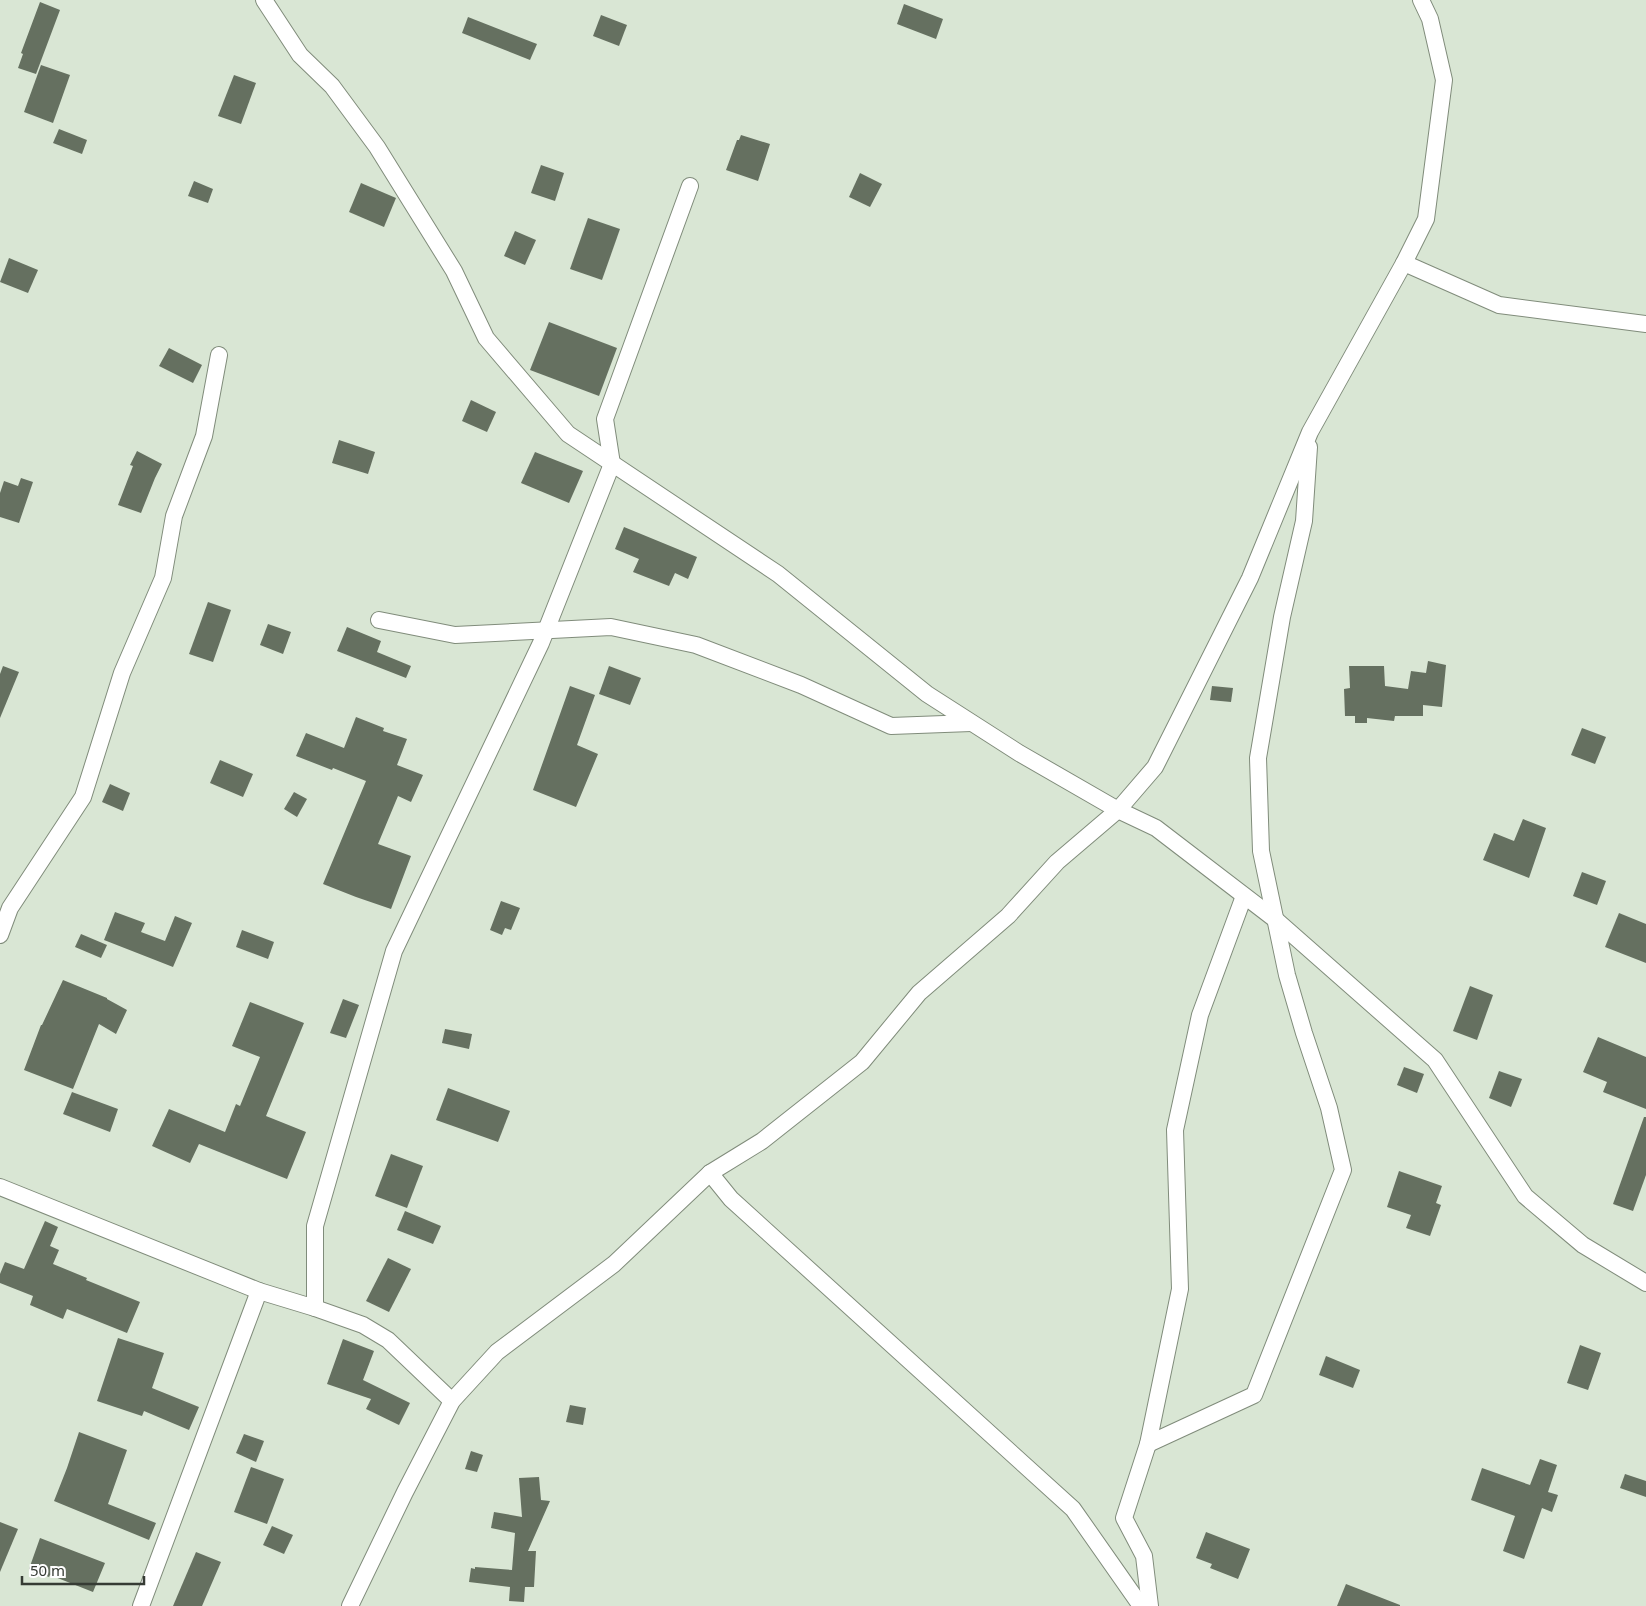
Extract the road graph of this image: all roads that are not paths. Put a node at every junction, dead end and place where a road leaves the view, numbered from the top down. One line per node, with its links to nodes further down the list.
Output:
1 (264, 0): 8 (street)
2 (1421, 0): 4 (street)
3 (690, 186): 8 (street)
4 (1404, 263): 5 (street); 7 (street)
5 (1646, 324)
6 (219, 355): 15 (street)
7 (1310, 432): 12 (street); 14 (street)
8 (612, 464): 10 (street); 11 (street)
9 (379, 620): 10 (street)
10 (546, 631): 11 (street); 20 (street)
11 (971, 723): 12 (street)
12 (1118, 810): 13 (street); 16 (street)
13 (1244, 896): 14 (street); 22 (street)
14 (1276, 920): 18 (street); 22 (street)
15 (0, 935)
16 (710, 1173): 21 (street); 25 (street)
17 (0, 1187): 19 (street)
18 (1646, 1283)
19 (259, 1291): 20 (street); 23 (street)
20 (315, 1308): 21 (street)
21 (452, 1401): 24 (street)
22 (1148, 1444): 26 (street)
23 (141, 1606)
24 (350, 1606)
25 (1141, 1606)
26 (1150, 1606)

